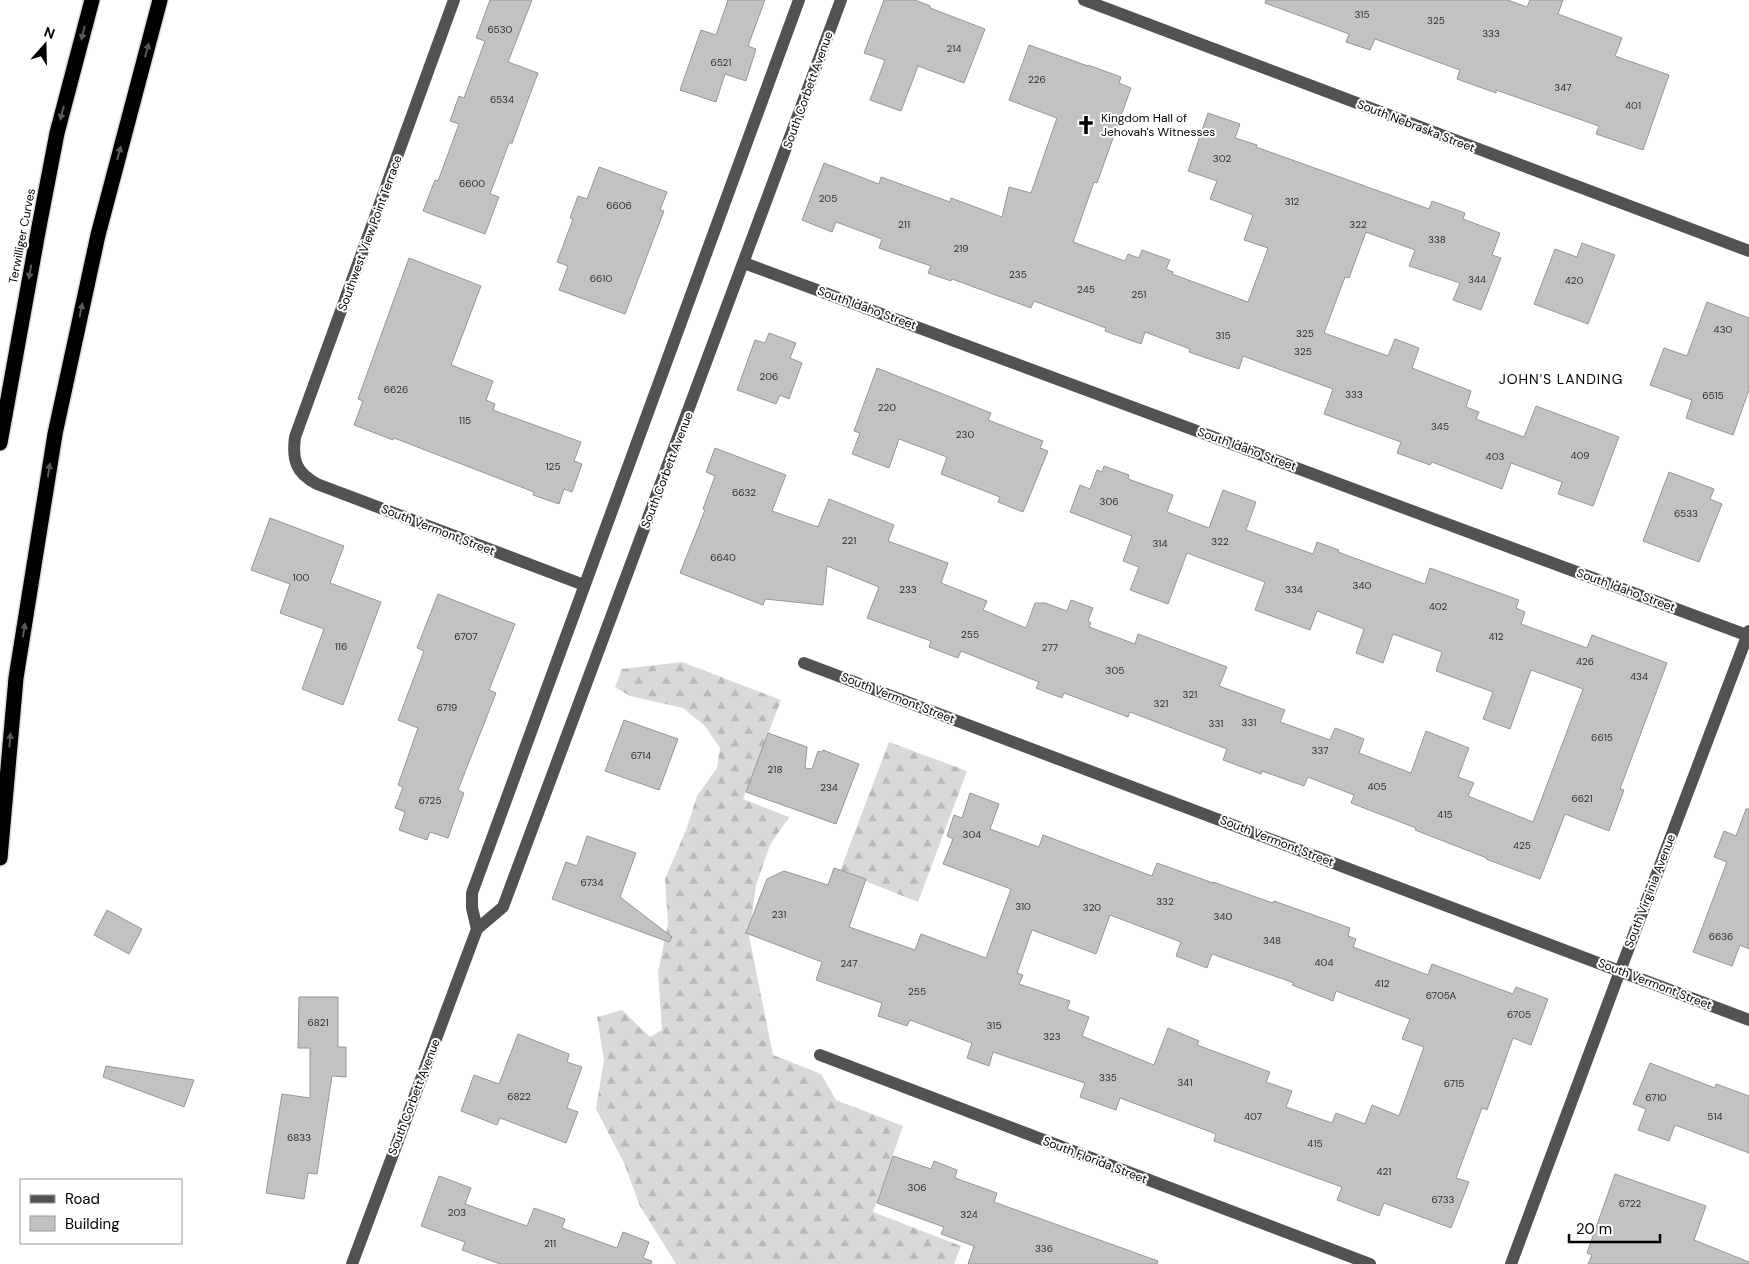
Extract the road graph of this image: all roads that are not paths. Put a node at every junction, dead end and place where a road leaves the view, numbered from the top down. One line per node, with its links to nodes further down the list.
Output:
1 (92, 0): 9 (highway, Terwilliger Curves, one-way to 9)
2 (160, 0): 14 (highway, one-way to 2)
3 (454, 0): 10 (street, Southwest View Point Terrace)
4 (799, 0): 11 (street)
5 (841, 0): 8 (street, South Corbett Avenue)
6 (1084, 0): 7 (street, South Nebraska Street)
7 (1749, 251)
8 (744, 263): 12 (street, South Idaho Street); 15 (street, South Corbett Avenue)
9 (0, 443)
10 (297, 467): 11 (street, South Vermont Street)
11 (584, 585): 15 (street)
12 (1749, 634): 16 (street, South Virginia Avenue)
13 (804, 663): 16 (street, South Vermont Street)
14 (0, 858)
15 (477, 929): 19 (street, South Corbett Avenue)
16 (1620, 971): 17 (street, South Vermont Street); 21 (street, South Virginia Avenue)
17 (1749, 1020)
18 (820, 1056): 20 (street, South Florida Street)
19 (352, 1264)
20 (1370, 1264)
21 (1511, 1264)

